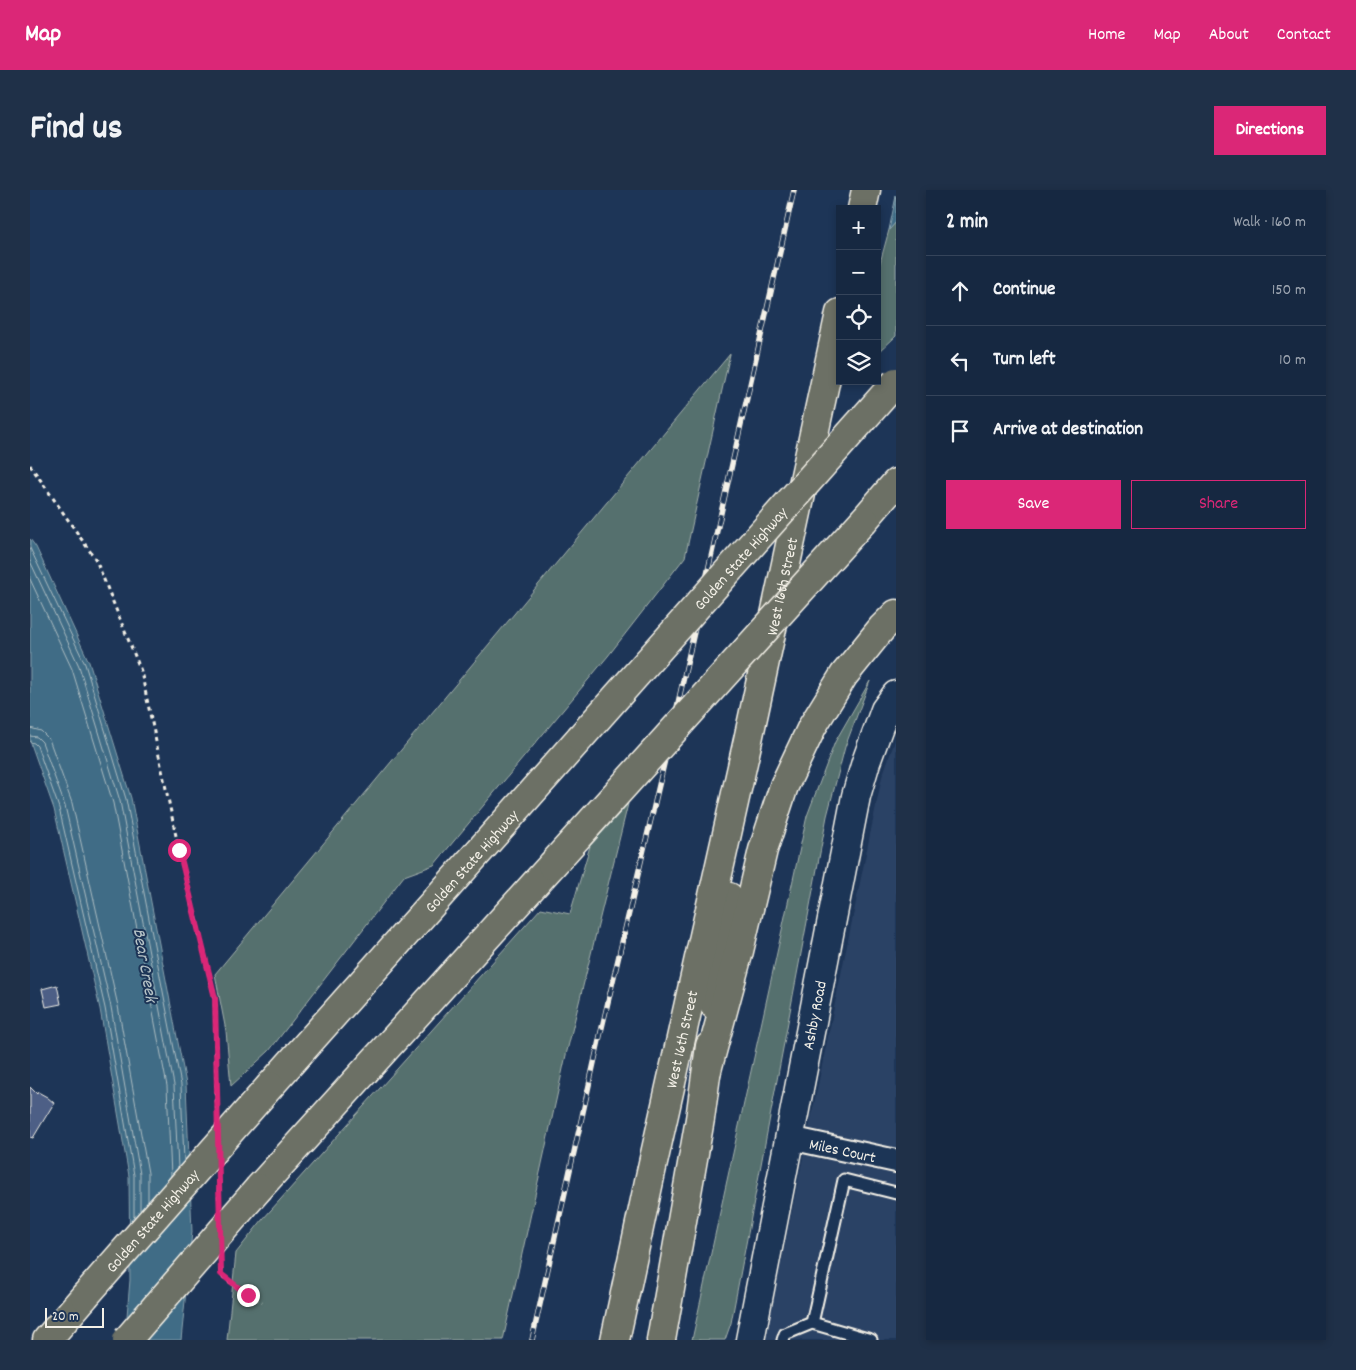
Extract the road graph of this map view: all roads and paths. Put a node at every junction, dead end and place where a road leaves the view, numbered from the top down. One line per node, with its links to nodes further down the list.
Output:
1 (866, 190): 2 (main road)
2 (863, 205)
3 (836, 333): 9 (main road, West 16th Street)
4 (896, 382): 20 (main road, Golden State Highway, bridge)
5 (30, 465): 11 (path)
6 (896, 483): 21 (main road, bridge)
7 (896, 614): 10 (main road)
8 (896, 695): 12 (main road, Ashby Road)
9 (748, 740): 10 (main road, West 16th Street); 22 (main road, West 16th Street)
10 (708, 1070): 23 (main road, West 16th Street)
11 (218, 1116)
12 (790, 1138): 13 (street, Miles Court); 24 (main road, Ashby Road)
13 (896, 1161)
14 (219, 1176): 16 (path)
15 (896, 1193): 19 (lane)
16 (220, 1205)
17 (221, 1265): 18 (path)
18 (262, 1302)
19 (812, 1323): 25 (lane); 26 (lane)
20 (47, 1340)
21 (128, 1340)
22 (616, 1340)
23 (661, 1340)
24 (750, 1340)
25 (783, 1340)
26 (871, 1340)

